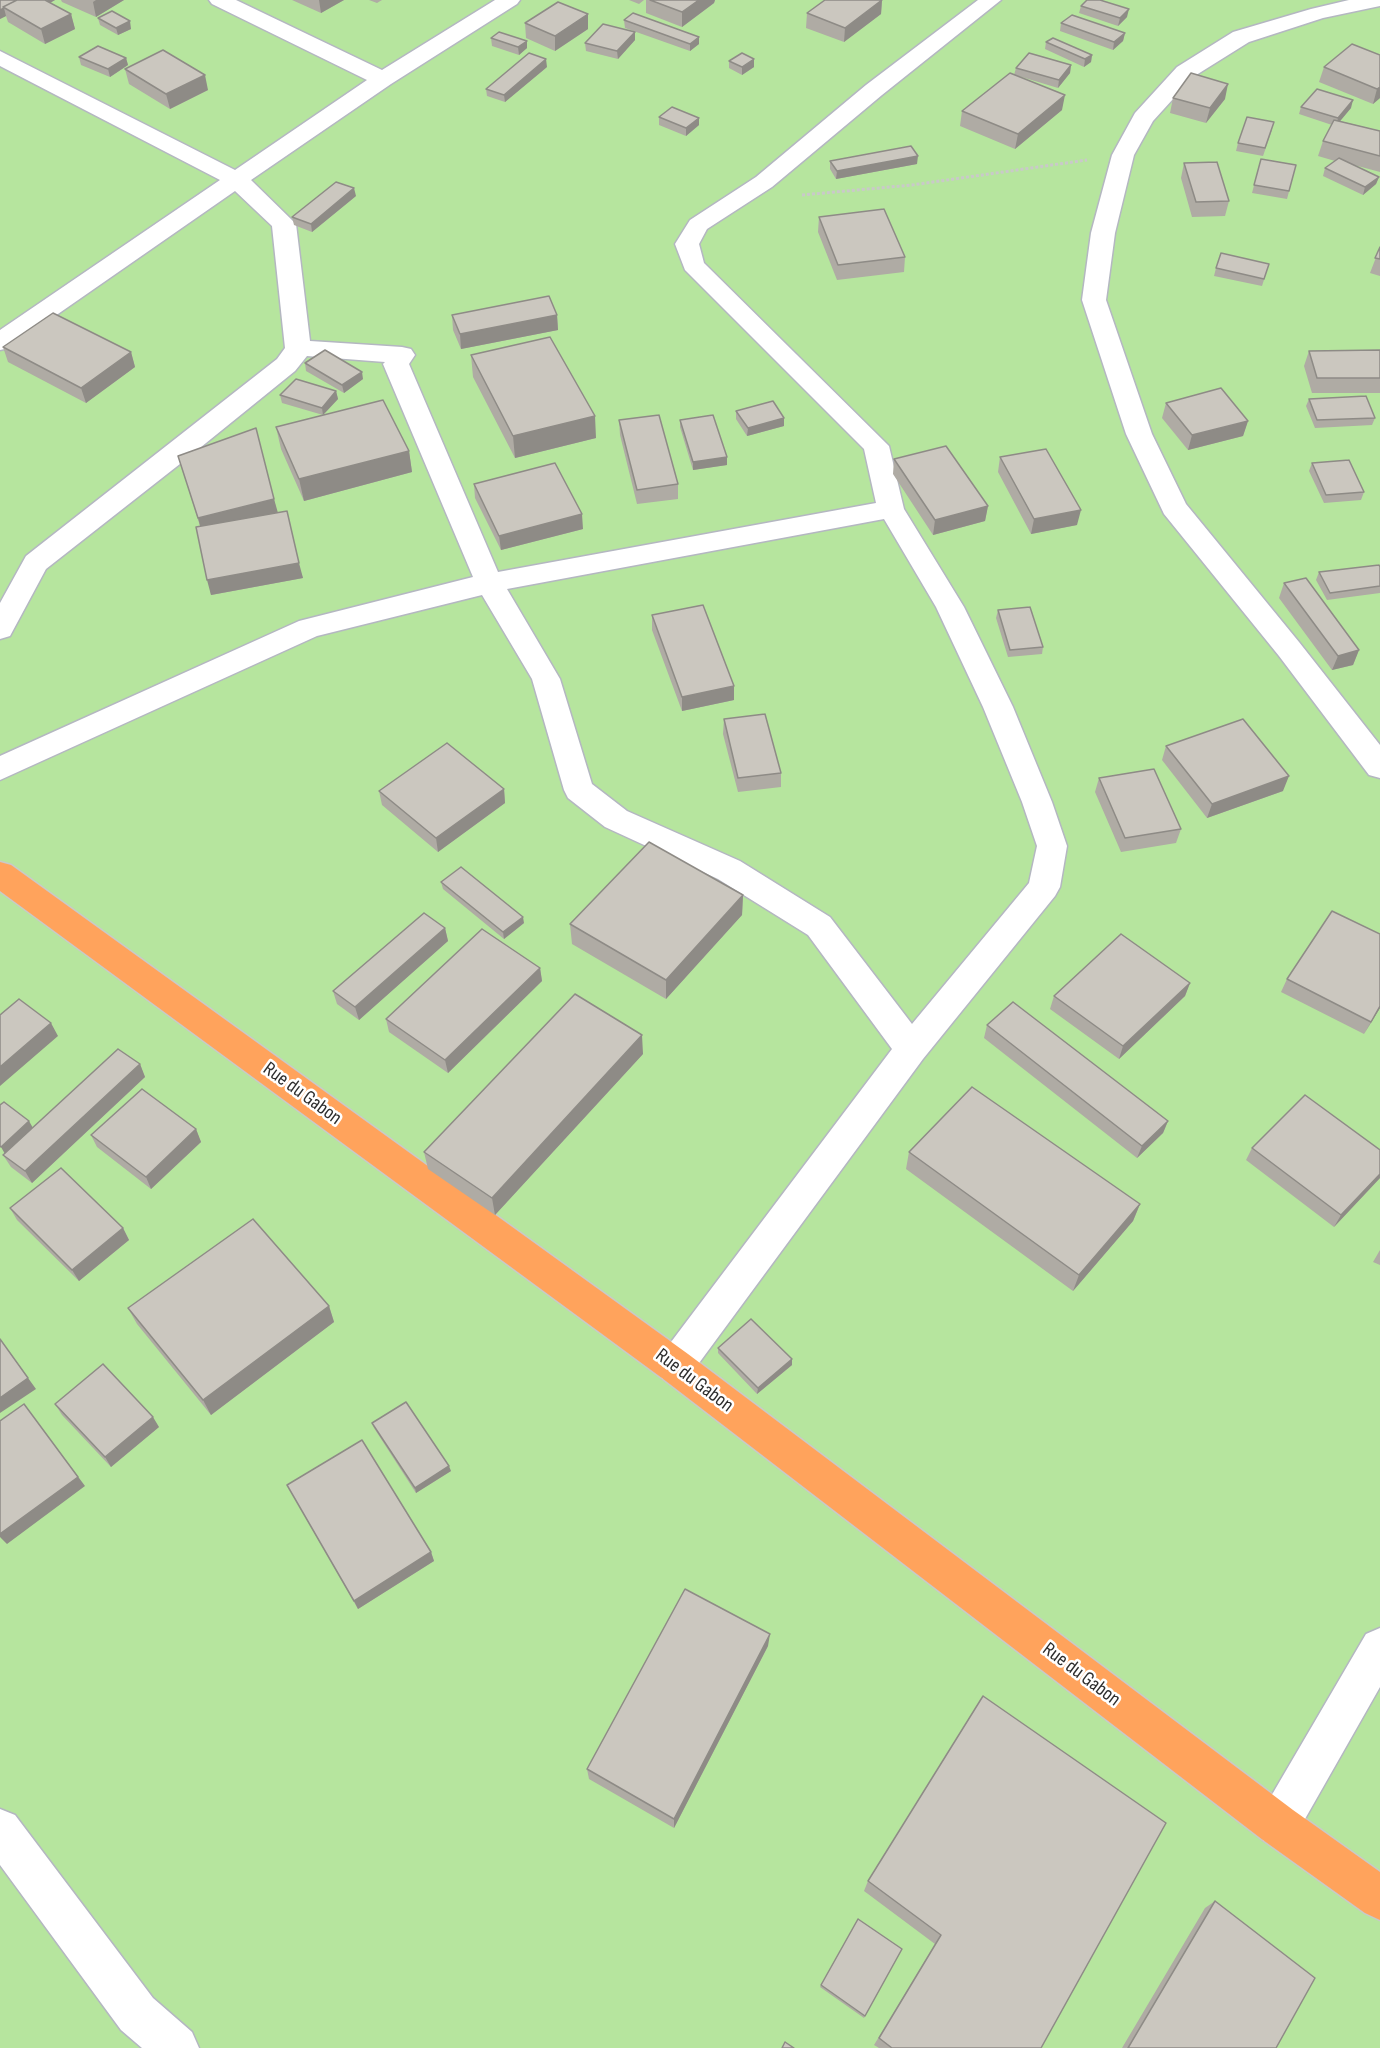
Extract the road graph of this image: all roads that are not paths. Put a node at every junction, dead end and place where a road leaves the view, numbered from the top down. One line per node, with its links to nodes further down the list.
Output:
1 (219, 0): 6 (street)
2 (510, 0): 6 (street)
3 (991, 0): 10 (street)
4 (1378, 0): 15 (street)
5 (0, 57): 7 (street)
6 (382, 79): 7 (street)
7 (237, 180): 8 (street); 9 (street)
8 (0, 342)
9 (298, 348): 11 (street); 12 (street)
10 (891, 509): 12 (street); 18 (street)
11 (36, 563): 13 (street); 14 (street)
12 (489, 583): 16 (street); 18 (street)
13 (0, 593)
14 (0, 629)
15 (1380, 767)
16 (0, 769)
17 (0, 874): 19 (highway, Rue du Gabon)
18 (911, 1049): 19 (street)
19 (675, 1366): 21 (highway, Rue du Gabon)
20 (1380, 1648): 21 (street)
21 (1278, 1825): 23 (highway, Rue du Gabon)
22 (0, 1832): 24 (street)
23 (1380, 1898)
24 (176, 2048)

